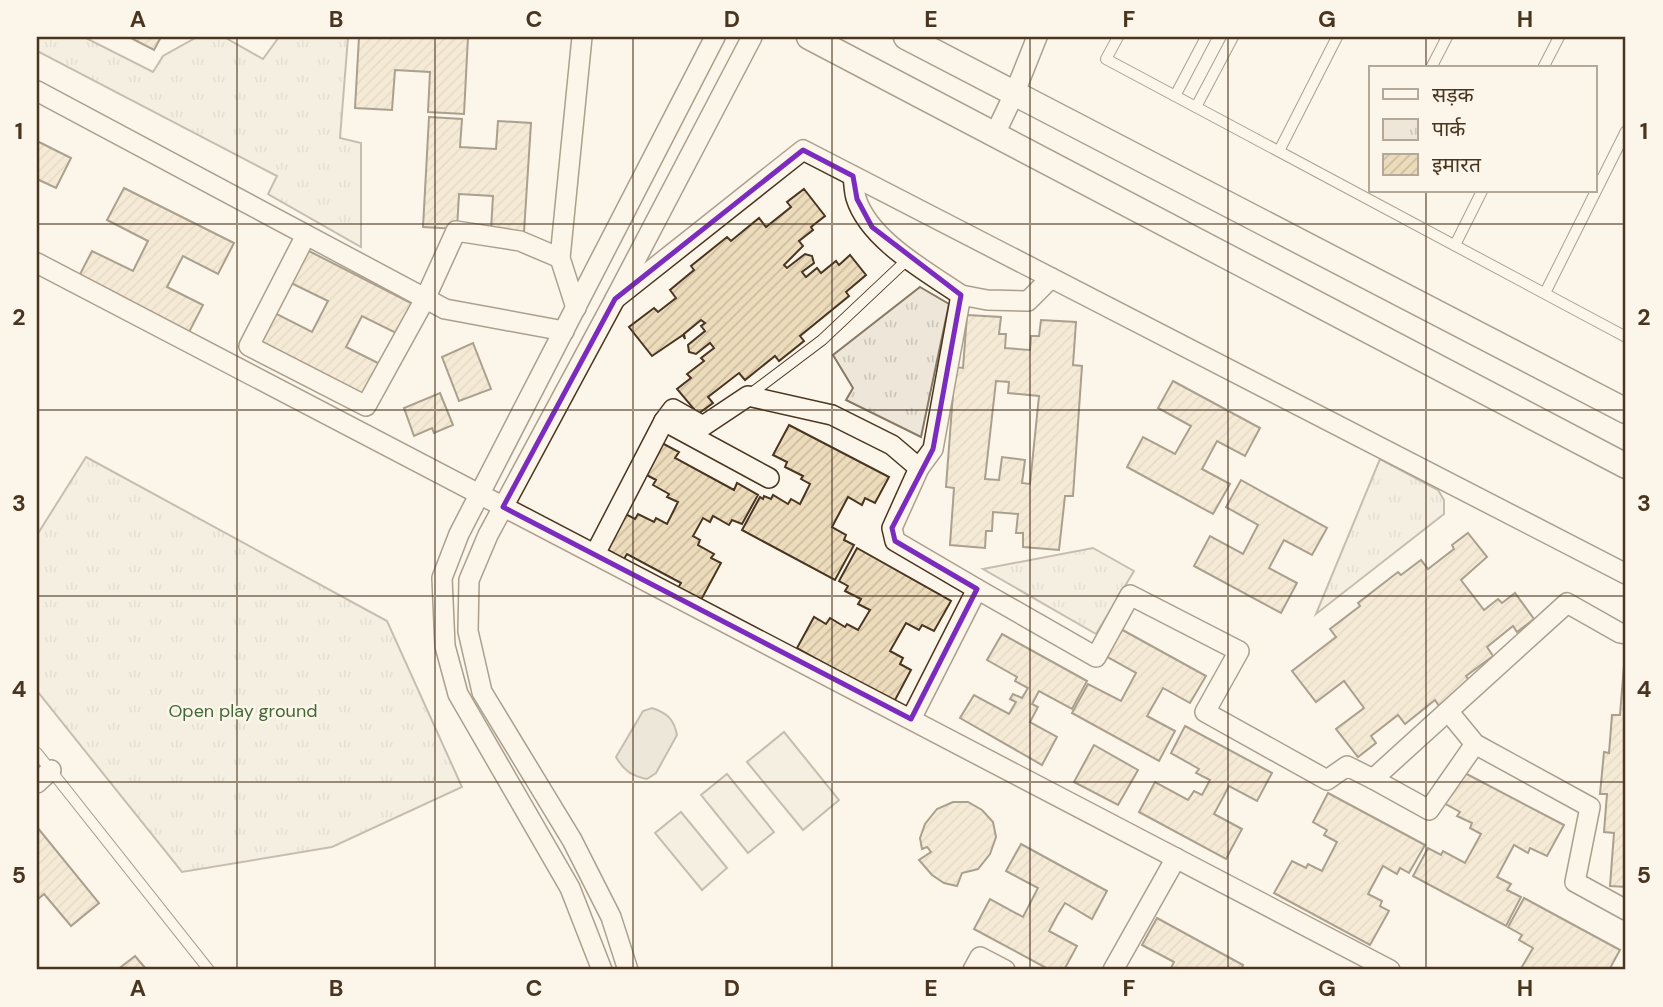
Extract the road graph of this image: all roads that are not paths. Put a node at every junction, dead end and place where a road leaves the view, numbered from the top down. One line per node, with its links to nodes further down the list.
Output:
1 (582, 37): 30 (street)
2 (715, 37): 38 (street)
3 (752, 37): 37 (street)
4 (809, 37): 20 (street)
5 (906, 37): 16 (street)
6 (1037, 37): 16 (street)
7 (1118, 37): 17 (lane)
8 (1206, 37): 17 (lane)
9 (1233, 37): 18 (lane)
10 (1337, 37): 21 (lane)
11 (1447, 37): 13 (lane)
12 (1559, 37): 14 (lane)
13 (1432, 66)
14 (1544, 66)
15 (37, 91): 28 (street)
16 (1015, 92): 20 (street); 44 (street)
17 (1175, 96): 18 (lane)
18 (1196, 107): 21 (lane)
19 (1626, 131): 24 (lane)
20 (995, 134): 46 (street)
21 (1279, 151): 27 (lane)
22 (853, 176): 31 (street); 33 (street); 37 (street)
23 (1369, 191): 27 (lane)
24 (1596, 191)
25 (1482, 192): 29 (lane)
26 (1596, 192): 34 (lane)
27 (1366, 197): 29 (lane)
28 (306, 235): 36 (street); 41 (street)
29 (1455, 245): 34 (lane)
30 (559, 258): 36 (street); 38 (street)
31 (908, 259): 35 (street); 43 (lane)
32 (37, 263): 42 (street)
33 (1051, 278): 35 (street); 52 (street)
34 (1545, 293): 40 (lane)
35 (961, 295): 47 (street)
36 (425, 299): 39 (street); 41 (street)
37 (615, 299): 50 (street)
38 (576, 308): 39 (street)
39 (564, 331): 49 (street)
40 (1626, 337)
41 (249, 346): 42 (street)
42 (238, 368): 49 (street)
43 (748, 396): 45 (street); 47 (street)
44 (1626, 411)
45 (663, 421): 48 (street); 51 (street)
46 (1626, 466)
47 (919, 468): 53 (street)
48 (769, 478)
49 (480, 494): 50 (street); 65 (street)
50 (503, 507): 51 (street); 66 (street)
51 (595, 554): 56 (street)
52 (1626, 574)
53 (976, 589): 56 (street); 60 (street)
54 (1626, 634): 55 (street)
55 (1448, 711): 57 (street); 60 (street)
56 (911, 719): 61 (street)
57 (1475, 744): 60 (street); 62 (street)
58 (37, 753): 59 (lane)
59 (44, 776): 64 (lane)
60 (1373, 779)
61 (1176, 858): 63 (street); 69 (street)
62 (1626, 910)
63 (1362, 963): 70 (street)
64 (209, 970)
65 (602, 970)
66 (628, 970)
67 (973, 970): 68 (street)
68 (1005, 970)
69 (1113, 970)
70 (1390, 970)

